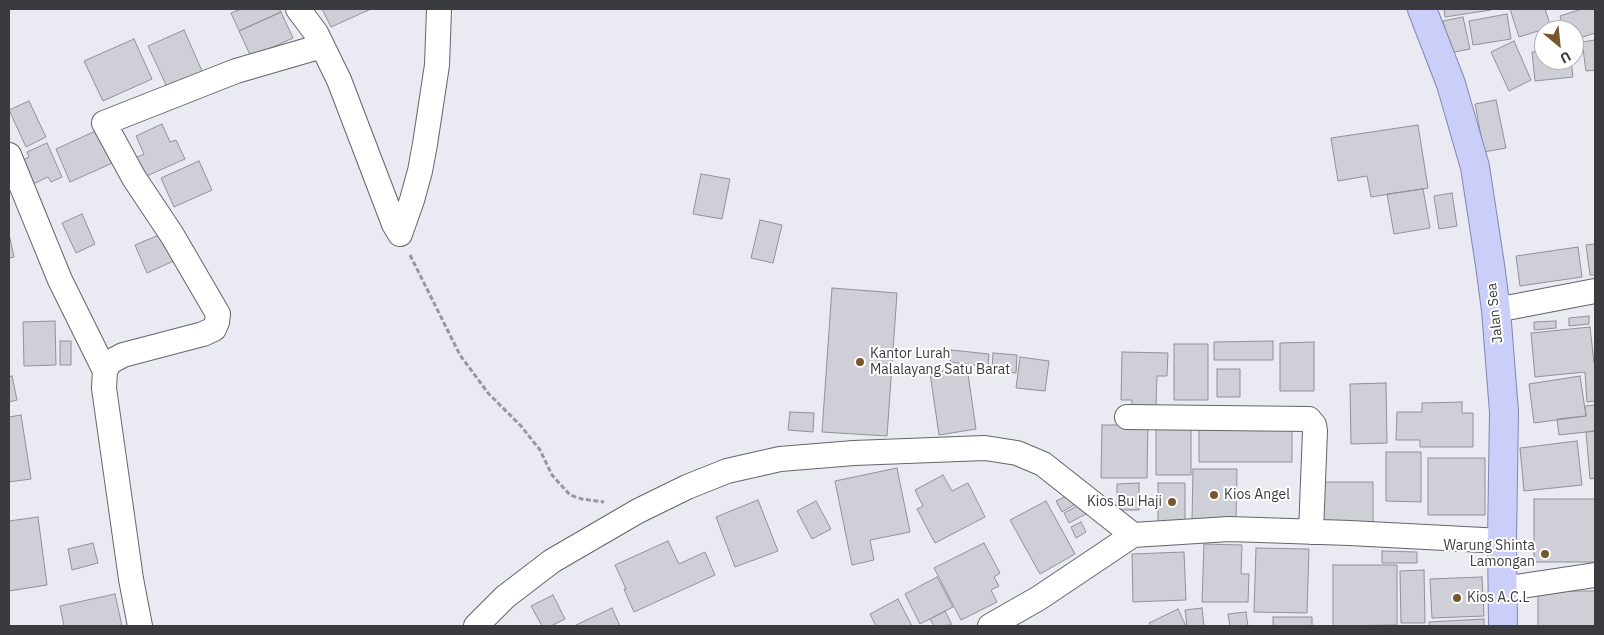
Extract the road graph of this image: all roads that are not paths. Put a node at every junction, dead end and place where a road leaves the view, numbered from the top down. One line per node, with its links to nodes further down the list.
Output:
1 (298, 9): 4 (street)
2 (439, 9): 4 (street)
3 (1422, 9): 7 (main road, Jalan Sea)
4 (322, 46): 8 (street)
5 (9, 155): 8 (street)
6 (1595, 291): 7 (street)
7 (1496, 310): 12 (main road, Jalan Sea)
8 (105, 371): 15 (street)
9 (1127, 417): 10 (street)
10 (1311, 532): 11 (street); 12 (street)
11 (1132, 535): 16 (street); 17 (street)
12 (1502, 541): 14 (main road, Jalan Sea)
13 (1595, 575): 14 (street)
14 (1502, 589): 18 (main road, Jalan Sea)
15 (140, 626)
16 (476, 626)
17 (990, 626)
18 (1503, 626)

